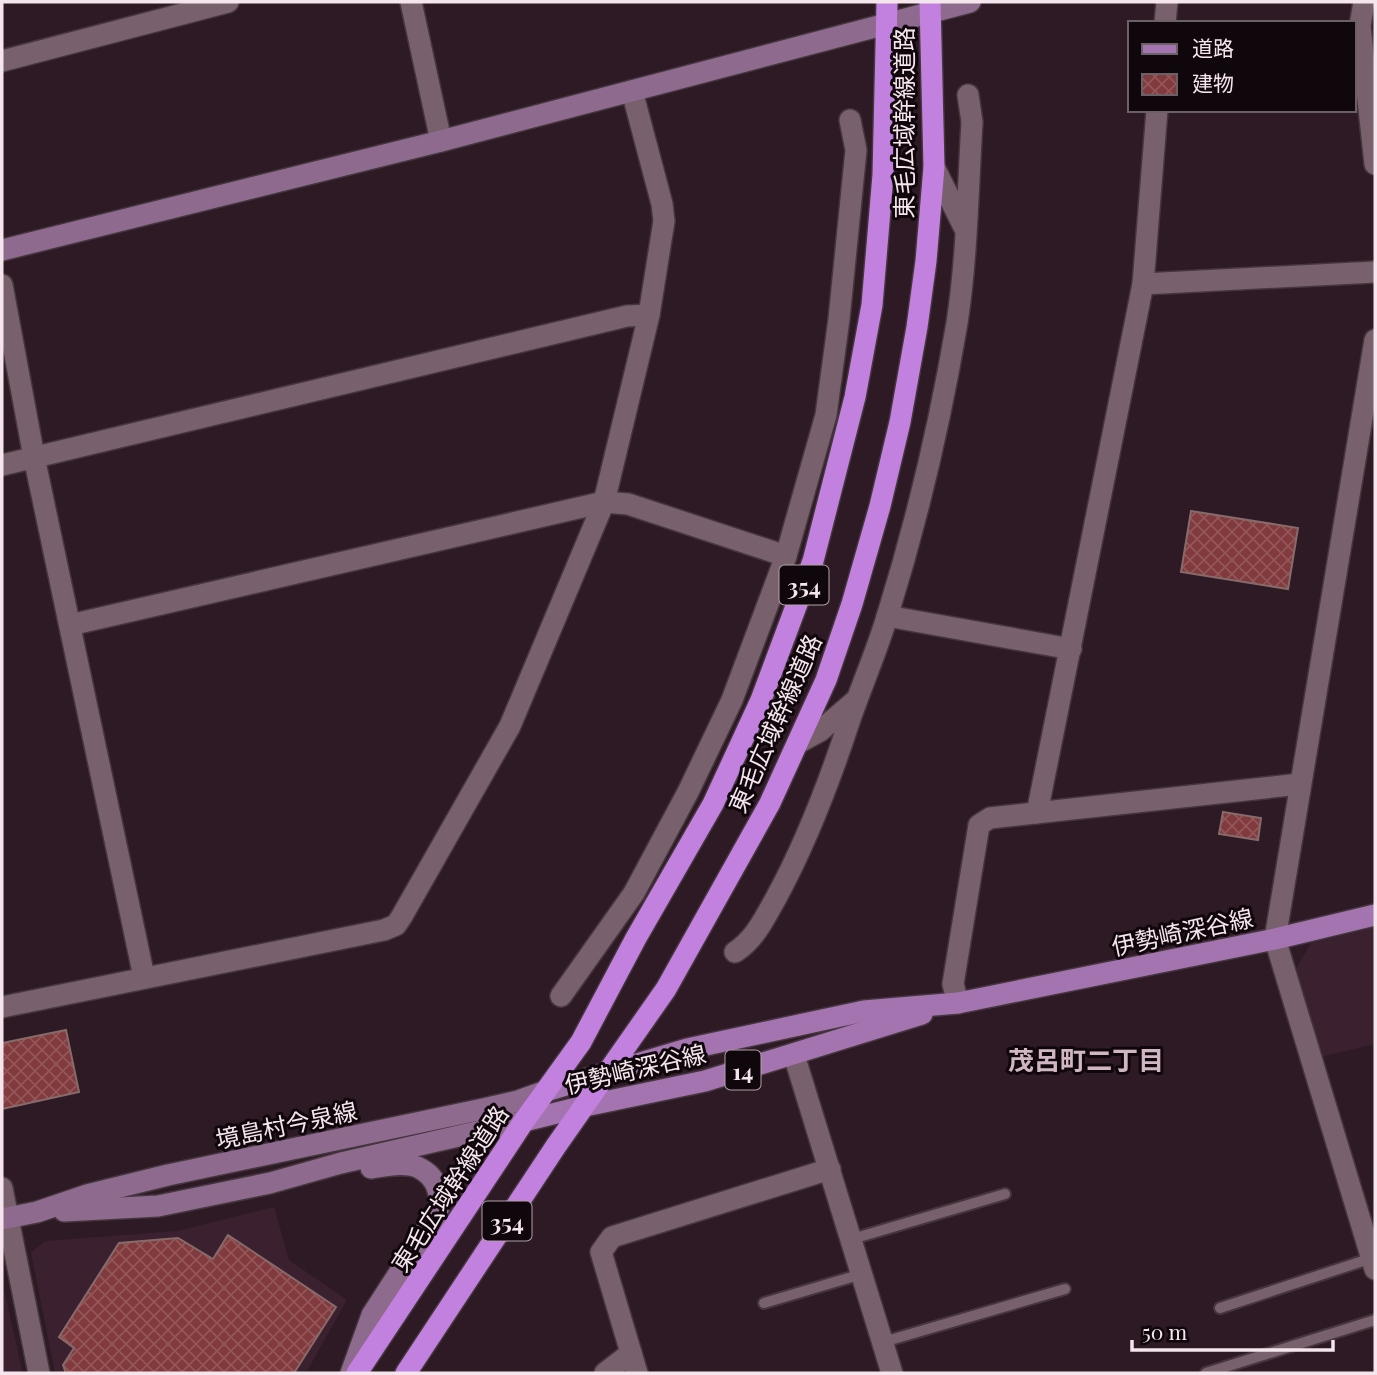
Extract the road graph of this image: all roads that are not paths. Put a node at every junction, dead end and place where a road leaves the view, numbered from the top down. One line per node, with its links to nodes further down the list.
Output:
1 (228, 2): 10 (street)
2 (411, 2): 15 (street)
3 (887, 2): 9 (highway, 東毛広域幹線道路 / 354)
4 (970, 2): 7 (main road)
5 (1167, 2): 8 (street)
6 (1364, 2): 16 (street)
7 (930, 7): 9 (main road); 17 (highway, 東毛広域幹線道路 / 354)
8 (1165, 21)
9 (888, 24): 11 (main road); 25 (highway, 東毛広域幹線道路 / 354)
10 (2, 61)
11 (632, 90): 15 (main road); 23 (street)
12 (968, 95): 18 (street)
13 (1157, 112): 21 (street)
14 (850, 120): 26 (street)
15 (441, 141): 19 (main road)
16 (1375, 164)
17 (934, 167): 18 (street); 35 (highway, 東毛広域幹線道路 / 354)
18 (965, 229): 31 (street)
19 (2, 250)
20 (1375, 272): 21 (street)
21 (1143, 284): 33 (street)
22 (2, 285): 27 (street)
23 (649, 315): 27 (street); 29 (street)
24 (1375, 340): 36 (street)
25 (855, 397): 26 (street); 40 (highway, 東毛広域幹線道路 / 354)
26 (826, 415): 30 (street)
27 (34, 457): 28 (street); 32 (street)
28 (2, 465)
29 (604, 502): 30 (street); 32 (street); 43 (street)
30 (786, 556): 38 (street)
31 (887, 616): 33 (street); 34 (street)
32 (70, 625): 43 (street)
33 (1071, 649): 37 (street)
34 (857, 699): 35 (street); 42 (street)
35 (798, 743): 48 (highway, 東毛広域幹線道路 / 354)
36 (1300, 784): 37 (street); 41 (street)
37 (1037, 813): 45 (street)
38 (634, 893): 40 (street); 44 (street)
39 (1375, 915): 41 (main road, 伊勢崎深谷線 / 14)
40 (636, 938): 49 (highway, 東毛広域幹線道路 / 354)
41 (1275, 939): 45 (main road, 伊勢崎深谷線 / 14); 59 (street)
42 (735, 952)
43 (144, 977): 46 (street)
44 (561, 996)
45 (958, 1003): 47 (main road, 伊勢崎深谷線 / 14); 48 (main road, 伊勢崎深谷線 / 14)
46 (2, 1007)
47 (794, 1055): 50 (main road, 伊勢崎深谷線 / 14); 52 (street)
48 (610, 1072): 49 (main road, 伊勢崎深谷線 / 14); 50 (highway, 東毛広域幹線道路 / 354)
49 (546, 1091): 51 (highway, 東毛広域幹線道路 / 354); 56 (main road, 境島村今泉線)
50 (585, 1106): 51 (main road, 伊勢崎深谷線 / 14); 70 (highway, 東毛広域幹線道路 / 354)
51 (524, 1121): 53 (main road, 境島村今泉線); 69 (highway, 東毛広域幹線道路 / 354)
52 (830, 1169): 58 (street); 66 (street)
53 (270, 1183): 56 (main road, 境島村今泉線); 68 (main road)
54 (2, 1188): 57 (street)
55 (1005, 1194): 58 (lane)
56 (37, 1212): 57 (main road, 境島村今泉線)
57 (5, 1219): 67 (street)
58 (852, 1239): 60 (street)
59 (1373, 1264): 63 (lane)
60 (862, 1274): 62 (lane); 65 (street)
61 (1065, 1289): 65 (lane)
62 (764, 1303)
63 (1220, 1308)
64 (1375, 1320): 73 (lane)
65 (883, 1342): 72 (street)
66 (634, 1363): 71 (street)
67 (39, 1373)
68 (351, 1373)
69 (357, 1373)
70 (406, 1373)
71 (605, 1373)
72 (892, 1373)
73 (1206, 1373)

